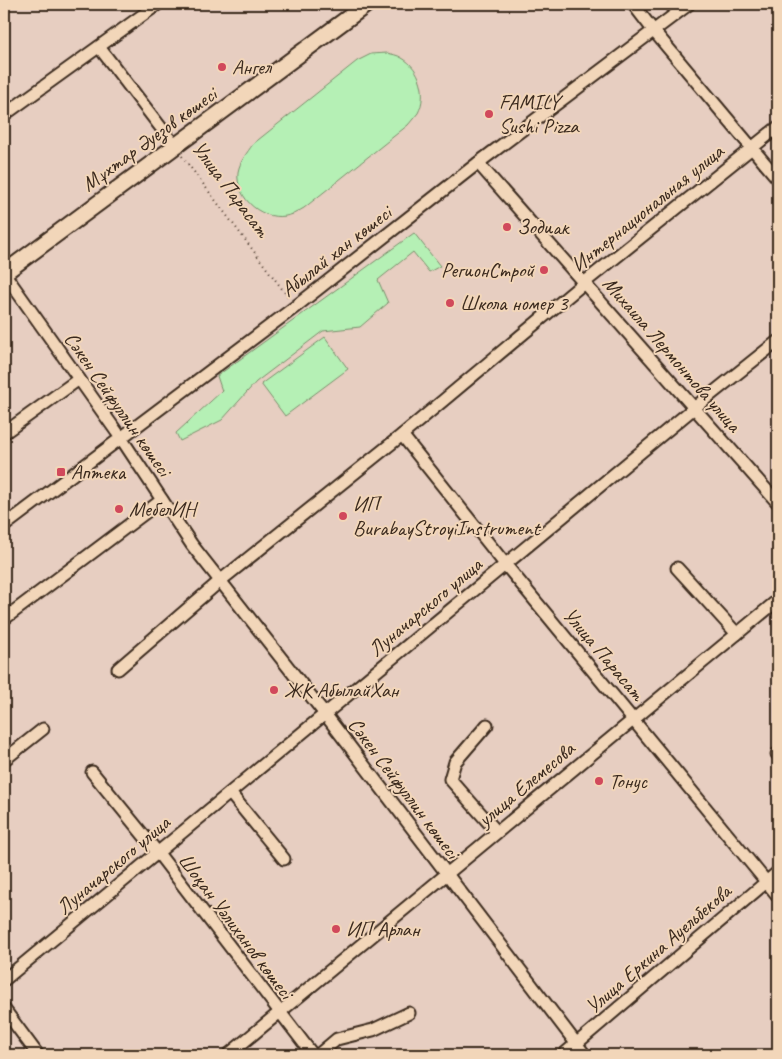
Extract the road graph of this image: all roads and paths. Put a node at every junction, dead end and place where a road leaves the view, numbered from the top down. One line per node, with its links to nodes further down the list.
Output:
1 (158, 4): 6 (street)
2 (633, 4): 5 (street)
3 (689, 4): 5 (street, Абылай хан көшесі)
4 (358, 7): 9 (main road, Мұхтар Әуезов көшесі)
5 (653, 30): 10 (street); 11 (street, Абылай хан көшесі)
6 (99, 48): 7 (street); 9 (street, Улица Парасат)
7 (4, 115)
8 (778, 127): 10 (street, Интернациональная улица)
9 (175, 146): 13 (main road, Мұхтар Әуезов көшесі); 15 (path, Улица Парасат)
10 (752, 148): 12 (street); 14 (street, Интернациональная улица)
11 (478, 163): 14 (street, Михаила Лермонтова улица); 15 (street, Абылай хан көшесі)
12 (778, 179)
13 (4, 273): 17 (street, Сәкен Сейфуллин көшесі)
14 (584, 282): 18 (street, Михаила Лермонтова улица); 20 (street, Интернациональная улица)
15 (295, 307): 21 (street, Абылай хан көшесі)
16 (778, 340): 18 (street, Луначарского улица)
17 (79, 379): 19 (street); 21 (street, Сәкен Сейфуллин көшесі)
18 (694, 408): 23 (street, Михаила Лермонтова улица); 25 (street, Луначарского улица)
19 (4, 433)
20 (402, 435): 25 (street, Улица Парасат); 27 (street, Интернациональная улица)
21 (121, 438): 22 (street, Сәкен Сейфуллин көшесі); 24 (street, Абылай хан көшесі)
22 (162, 500): 27 (street, Сәкен Сейфуллин көшесі); 29 (street)
23 (778, 503)
24 (4, 526)
25 (505, 564): 32 (street, Луначарского улица); 33 (street, Улица Парасат)
26 (677, 568): 30 (street)
27 (220, 581): 31 (street, Интернациональная улица); 32 (street, Сәкен Сейфуллин көшесі)
28 (778, 600): 30 (street, улица Елемесова)
29 (4, 620)
30 (737, 634): 33 (street, улица Елемесова)
31 (118, 669)
32 (325, 714): 38 (street, Луначарского улица); 43 (street, Сәкен Сейфуллин көшесі)
33 (634, 719): 39 (street, улица Елемесова); 44 (street, Улица Парасат)
34 (487, 725): 39 (street)
35 (43, 729): 36 (street)
36 (4, 760)
37 (92, 772): 40 (street, Шоқан Уәлиханов көшесі)
38 (230, 793): 40 (street, Луначарского улица); 41 (street)
39 (498, 832): 43 (street, улица Елемесова)
40 (158, 853): 46 (street, Луначарского улица); 48 (street, Шоқан Уәлиханов көшесі)
41 (284, 859)
42 (778, 872): 44 (street, Улица Еркина Ауельбекова)
43 (446, 875): 48 (street, улица Елемесова); 50 (street, Сәкен Сейфуллин көшесі)
44 (767, 881): 45 (street, Улица Парасат); 50 (street, Улица Еркина Ауельбекова)
45 (778, 896)
46 (4, 980)
47 (4, 1008): 51 (street)
48 (278, 1013): 52 (street, улица Елемесова); 53 (street, Шоқан Уәлиханов көшесі)
49 (409, 1013): 54 (street)
50 (577, 1044): 55 (street, Улица Еркина Ауельбекова); 56 (street, Сәкен Сейфуллин көшесі)
51 (38, 1055)
52 (228, 1055)
53 (312, 1055)
54 (318, 1055)
55 (563, 1055)
56 (586, 1055)

